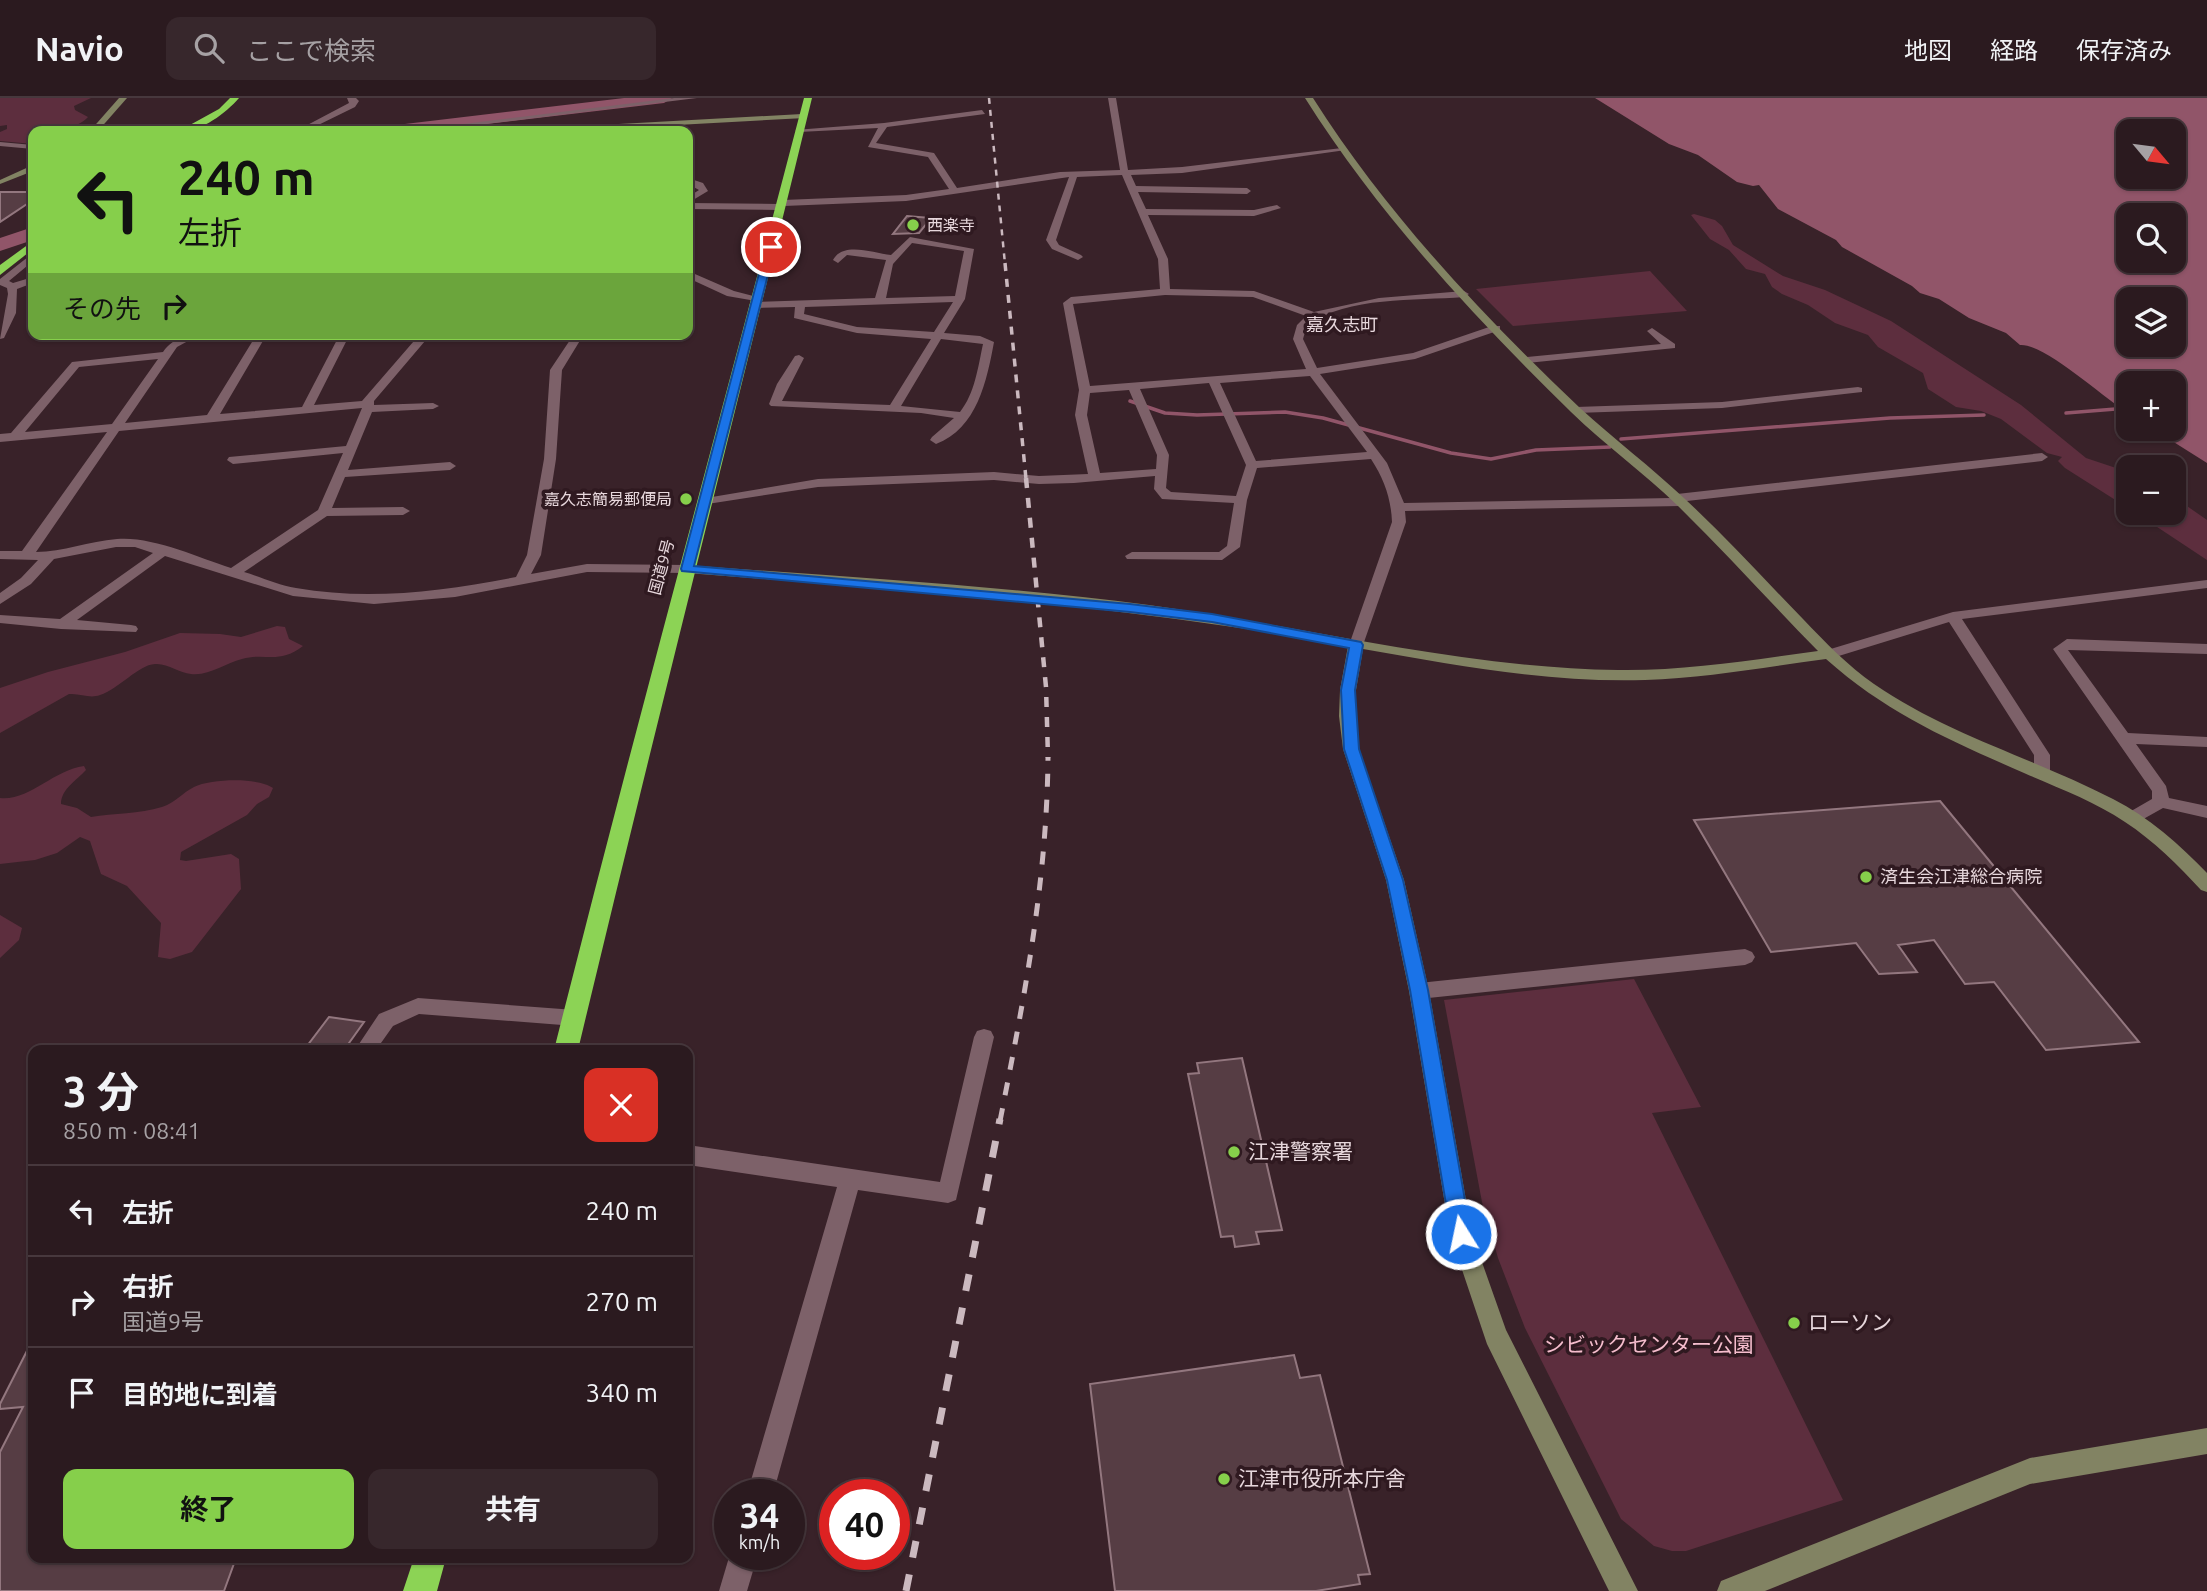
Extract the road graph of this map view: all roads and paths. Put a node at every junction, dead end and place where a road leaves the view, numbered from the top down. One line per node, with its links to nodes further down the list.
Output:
1 (123, 98): 12 (street)
2 (235, 98): 13 (highway)
3 (351, 98): 14 (street)
4 (693, 98): 8 (street)
5 (808, 98): 10 (highway, 国道9号)
6 (1112, 98): 21 (street)
7 (1309, 98): 19 (street)
8 (680, 99): 15 (street)
9 (982, 112): 11 (street)
10 (801, 123): 11 (street); 16 (street); 30 (highway, 国道9号)
11 (884, 125): 27 (street)
12 (98, 126)
13 (194, 126)
14 (310, 126)
15 (453, 126)
16 (693, 126)
17 (0, 144): 18 (street)
18 (28, 147)
19 (1342, 150): 21 (street); 47 (street)
20 (28, 170): 24 (street)
21 (1127, 172): 22 (street); 26 (street)
22 (1074, 174): 27 (street); 36 (street)
23 (25, 182): 24 (street)
24 (1, 183)
25 (693, 184): 29 (street)
26 (1134, 190): 28 (street); 33 (street)
27 (955, 191): 30 (street)
28 (1247, 191)
29 (693, 198)
30 (782, 205): 31 (street); 49 (highway, 国道9号)
31 (693, 206)
32 (1277, 208): 33 (street)
33 (1143, 212): 46 (street)
34 (28, 238): 40 (highway)
35 (28, 248): 42 (highway)
36 (1078, 257)
37 (893, 258): 39 (street); 48 (street); 50 (street)
38 (28, 260): 40 (street)
39 (838, 260)
40 (0, 262)
41 (28, 262): 45 (street)
42 (0, 271)
43 (693, 276): 49 (street)
44 (28, 282): 45 (street)
45 (12, 287): 56 (street)
46 (1165, 292): 52 (street); 68 (street)
47 (1464, 294): 52 (street); 53 (street)
48 (960, 299): 50 (street); 55 (street)
49 (755, 301): 51 (street); 92 (highway, 国道9号)
50 (880, 301): 51 (street)
51 (801, 303): 55 (street)
52 (1316, 316): 65 (street)
53 (1496, 328): 64 (street); 65 (street)
54 (1652, 331): 64 (street)
55 (938, 335): 72 (street); 75 (street)
56 (0, 336)
57 (182, 340): 62 (street)
58 (258, 340): 76 (street)
59 (342, 340): 73 (street)
60 (421, 340): 71 (street)
61 (575, 340): 103 (street)
62 (165, 355): 77 (street); 78 (street)
63 (799, 358): 72 (street)
64 (1527, 360): 74 (street)
65 (1314, 372): 66 (street); 82 (street)
66 (1213, 379): 67 (street); 85 (street)
67 (1133, 386): 68 (street); 87 (street)
68 (1085, 390): 89 (street)
69 (1858, 390): 74 (street)
70 (433, 406): 71 (street)
71 (368, 407): 73 (street); 81 (street)
72 (893, 409): 75 (street)
73 (306, 410): 76 (street)
74 (1576, 410): 91 (street)
75 (964, 416): 80 (street)
76 (211, 419): 77 (street)
77 (115, 428): 78 (street); 98 (street)
78 (15, 436): 79 (street)
79 (0, 438)
80 (936, 440)
81 (351, 449): 84 (street); 88 (street)
82 (1373, 455): 85 (street); 93 (street)
83 (2042, 457): 91 (street)
84 (233, 460)
85 (1252, 465): 90 (street)
86 (450, 466): 88 (street)
87 (1162, 472): 89 (street); 90 (street)
88 (340, 474): 95 (street)
89 (1095, 477): 92 (street)
90 (1241, 500): 100 (street)
91 (1679, 500): 93 (street); 112 (street)
92 (706, 502): 101 (highway, 国道9号)
93 (1400, 506): 110 (street)
94 (403, 511): 95 (street)
95 (324, 512): 102 (street)
96 (164, 550): 99 (street); 102 (street); 108 (street)
97 (0, 555): 98 (street)
98 (26, 556): 99 (street)
99 (48, 556): 105 (street)
100 (1132, 556)
101 (687, 569): 103 (street); 110 (street); 122 (highway, 国道9号)
102 (235, 572): 103 (street)
103 (522, 580)
104 (2207, 584): 106 (street)
105 (0, 600)
106 (1953, 616): 112 (street); 115 (street)
107 (0, 619): 108 (street)
108 (61, 625): 109 (street)
109 (131, 629)
110 (1356, 645): 112 (street); 121 (street)
111 (2207, 649): 113 (street)
112 (1829, 654): 115 (street)
113 (2123, 738): 114 (street); 116 (street)
114 (2207, 742)
115 (2042, 773): 118 (street)
116 (2161, 802): 117 (street); 118 (street)
117 (2207, 812)
118 (2132, 818): 119 (street)
119 (2207, 885)
120 (1745, 957): 121 (street)
121 (1419, 990): 134 (street)
122 (575, 1018): 124 (street); 125 (highway, 国道9号)
123 (984, 1037): 127 (street)
124 (368, 1045)
125 (567, 1045)
126 (693, 1156): 127 (street)
127 (850, 1179): 129 (street)
128 (2207, 1441): 135 (street)
129 (764, 1479)
130 (429, 1563): 132 (highway)
131 (739, 1570): 133 (street)
132 (421, 1591)
133 (733, 1591)
134 (1624, 1591)
135 (1731, 1591)

